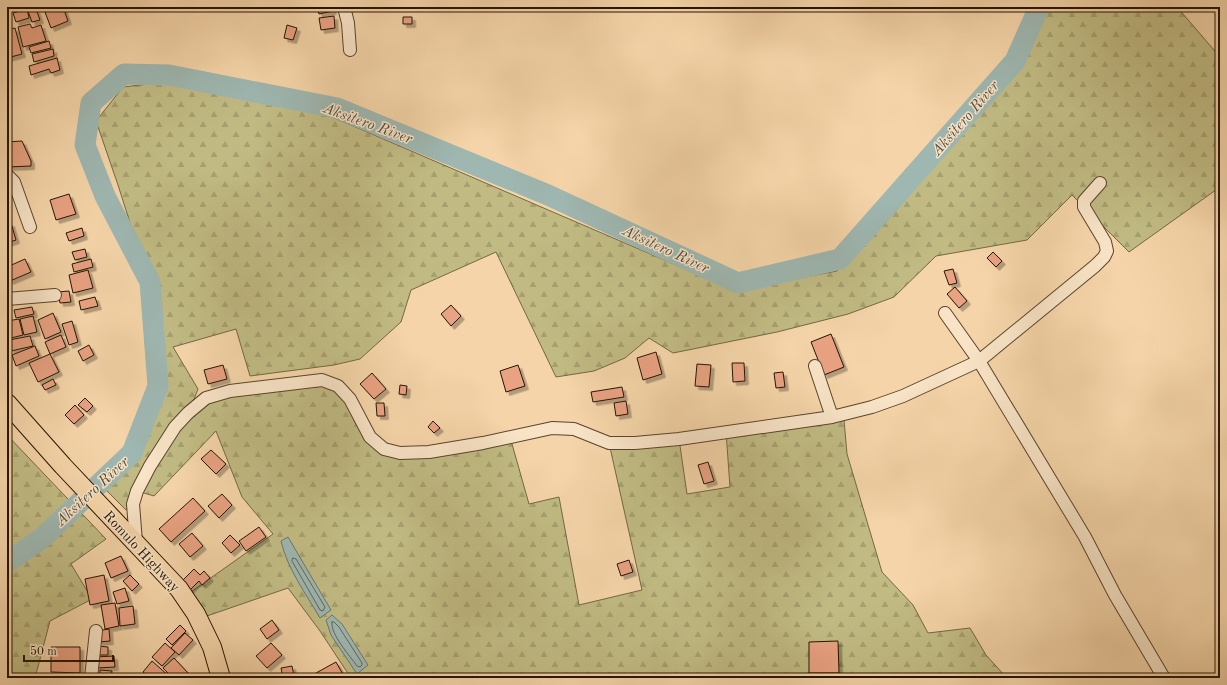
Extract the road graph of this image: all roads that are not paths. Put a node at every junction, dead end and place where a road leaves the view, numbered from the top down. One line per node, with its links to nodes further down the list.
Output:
1 (344, 7): 2 (street)
2 (350, 50)
3 (7, 176): 5 (street)
4 (1100, 183): 9 (street)
5 (30, 227)
6 (55, 295): 7 (street)
7 (7, 299)
8 (945, 313): 9 (street)
9 (979, 361): 12 (street); 17 (street)
10 (815, 366): 12 (street)
11 (7, 403): 13 (highway, Romulo Highway)
12 (832, 417): 13 (street)
13 (132, 538): 16 (highway, Romulo Highway)
14 (96, 631): 15 (street)
15 (91, 678)
16 (221, 678)
17 (1164, 678)

